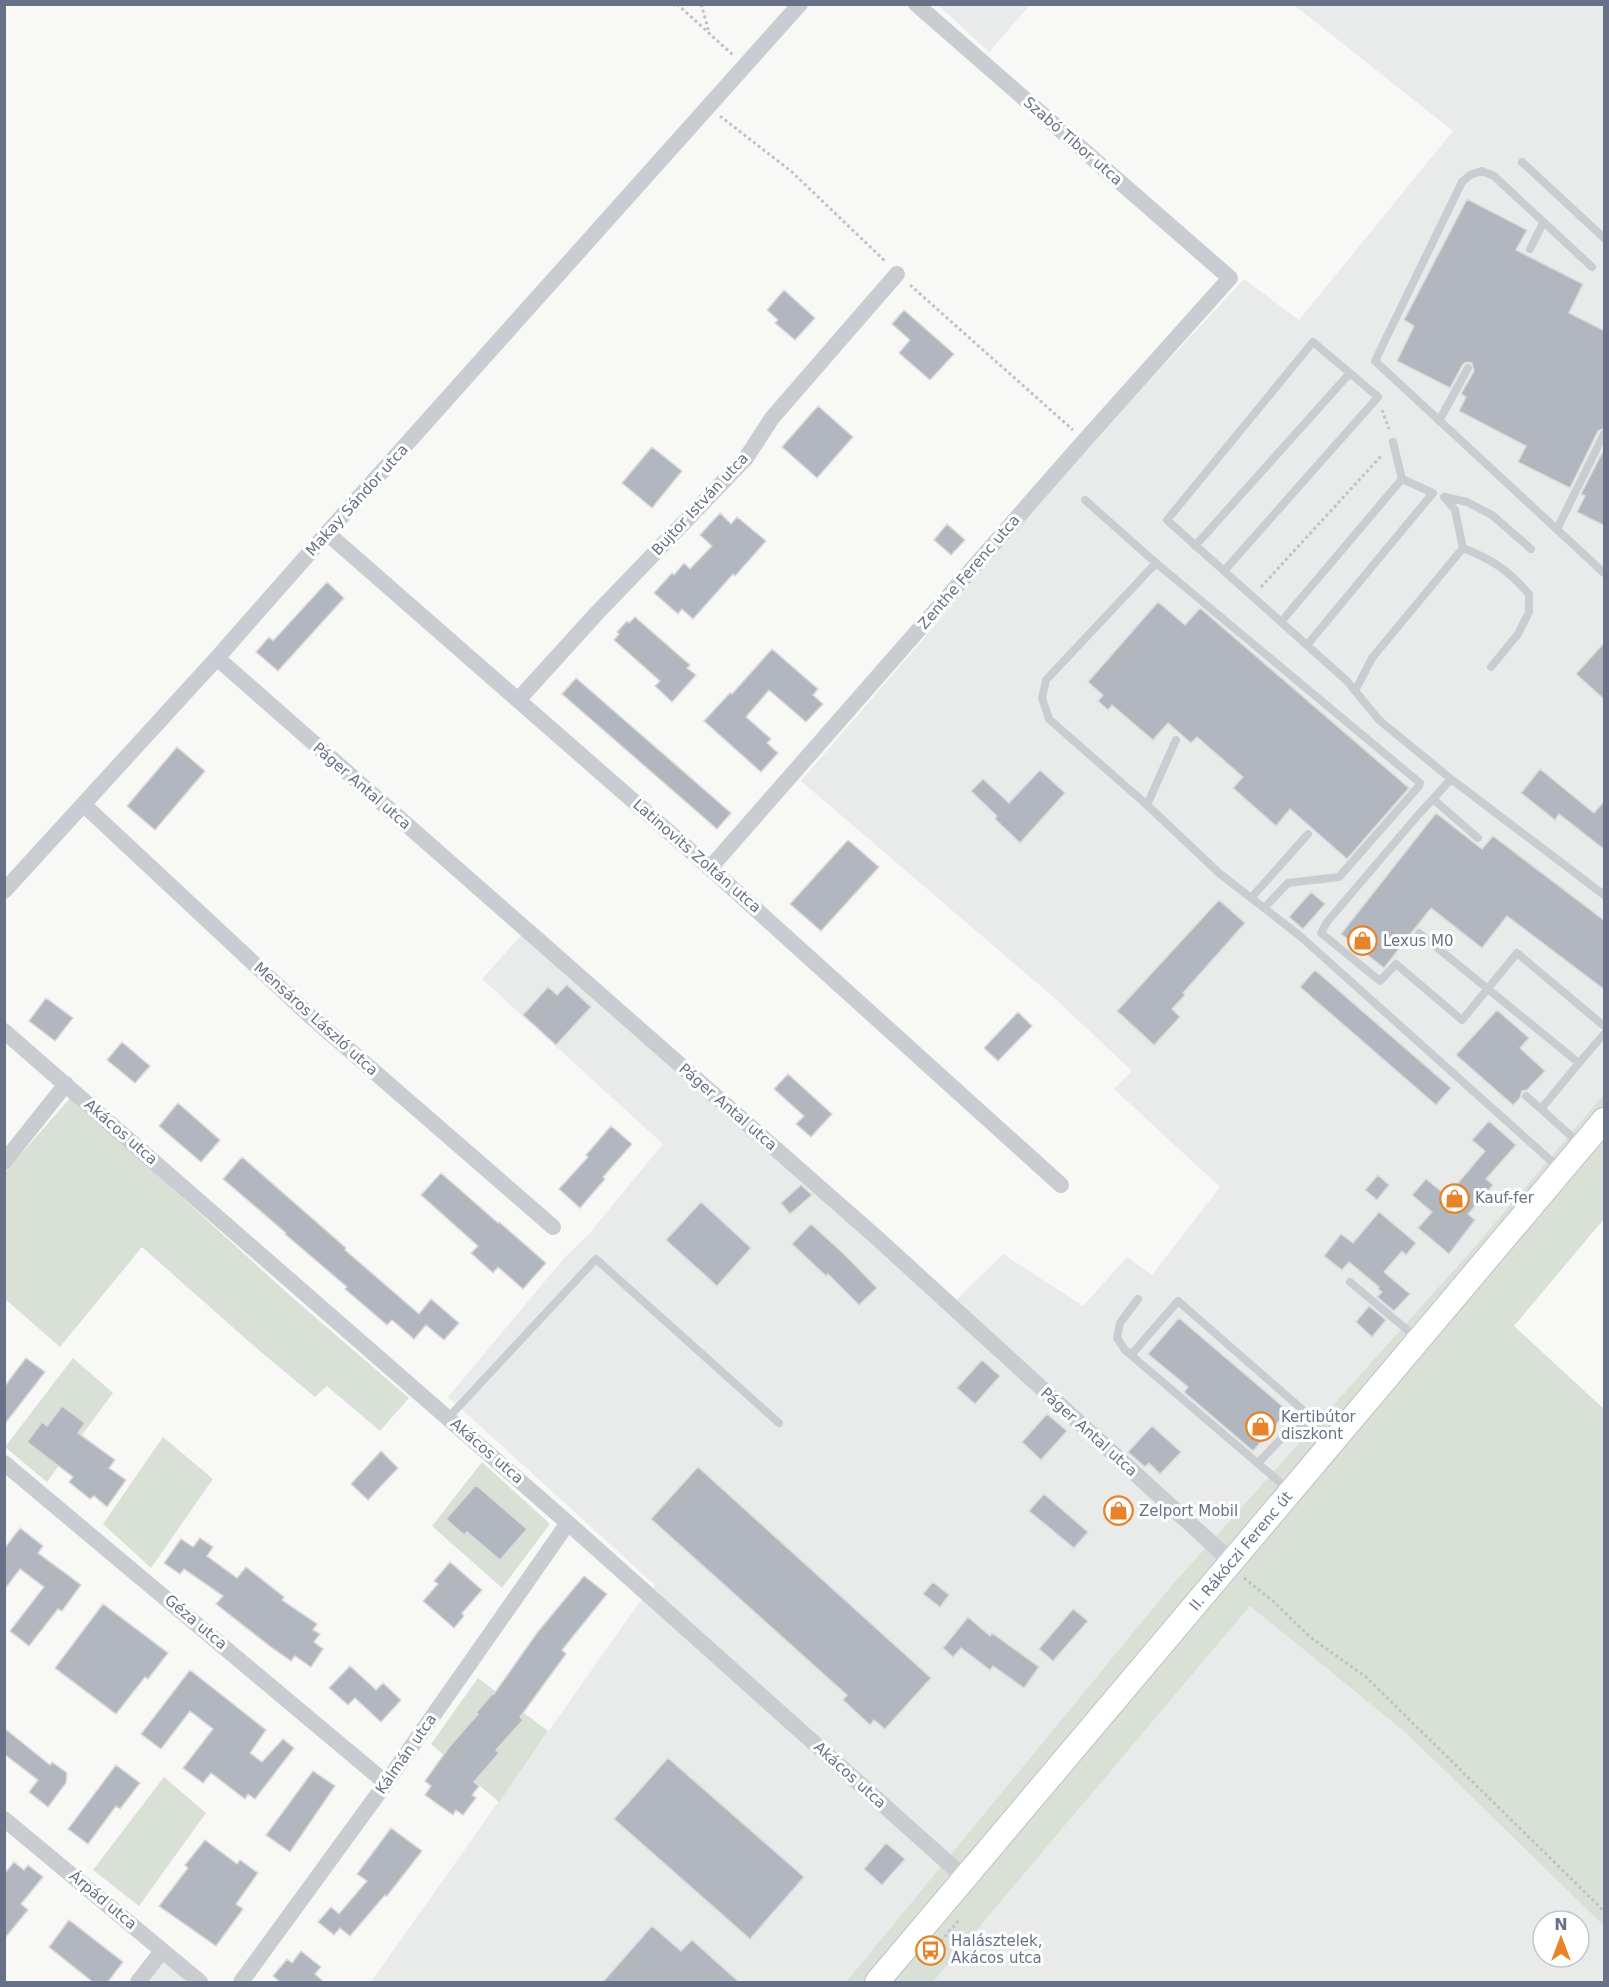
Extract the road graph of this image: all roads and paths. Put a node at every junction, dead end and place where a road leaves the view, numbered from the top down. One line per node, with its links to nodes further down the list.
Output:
1 (677, 4): 5 (path)
2 (701, 4): 5 (path)
3 (800, 4): 6 (street, Makay Sándor utca)
4 (916, 4): 13 (street, Szabó Tibor utca)
5 (710, 34): 6 (path)
6 (745, 67): 25 (street, Makay Sándor utca)
7 (1522, 162): 9 (lane)
8 (1544, 223): 10 (lane); 11 (lane); 17 (lane)
9 (1605, 238)
10 (1530, 249)
11 (1592, 267)
12 (897, 274): 38 (street, Bujtor István utca)
13 (1230, 278): 46 (street, Zenthe Ferenc utca)
14 (1468, 368): 17 (lane)
15 (1350, 373): 16 (lane); 26 (lane); 26 (lane)
16 (1378, 397): 19 (path); 30 (lane)
17 (1439, 421): 24 (lane)
18 (1605, 434): 24 (lane)
19 (1393, 442): 20 (lane); 32 (path)
20 (1402, 479): 21 (lane); 33 (lane)
21 (1433, 494): 22 (lane); 34 (lane)
22 (1445, 497): 27 (lane); 28 (lane)
23 (1084, 500): 29 (lane)
24 (1557, 529): 31 (lane)
25 (327, 533): 35 (street, Makay Sándor utca); 38 (street, Latinovits Zoltán utca)
26 (1195, 546): 30 (lane)
27 (1463, 548): 36 (lane); 37 (lane)
28 (1531, 549)
29 (1156, 563): 43 (lane); 50 (lane)
30 (1224, 571): 32 (lane)
31 (1605, 573)
32 (1252, 596): 33 (lane)
33 (1281, 622): 34 (lane)
34 (1307, 645): 37 (lane)
35 (217, 658): 42 (street, Makay Sándor utca); 78 (street, Páger Antal utca)
36 (1491, 667)
37 (1355, 691): 40 (lane)
38 (518, 700): 46 (street, Latinovits Zoltán utca)
39 (1176, 740): 43 (lane)
40 (1451, 779): 41 (lane); 48 (lane)
41 (1433, 799): 45 (lane); 52 (lane)
42 (84, 805): 47 (street, Makay Sándor utca); 65 (street, Mensáros László utca)
43 (1147, 805): 49 (lane)
44 (1308, 834): 49 (lane)
45 (1478, 838)
46 (710, 868): 64 (street, Latinovits Zoltán utca)
47 (4, 891)
48 (1605, 895)
49 (1251, 898): 50 (lane)
50 (1264, 908): 63 (lane)
51 (1419, 933): 52 (lane)
52 (1488, 988): 53 (lane); 56 (lane)
53 (1605, 1026)
54 (4, 1031): 57 (street, Akácos utca)
55 (1605, 1034): 56 (lane)
56 (1579, 1063): 59 (lane)
57 (66, 1084): 62 (street); 70 (street, Akácos utca)
58 (1526, 1096): 59 (lane)
59 (1541, 1109): 61 (lane)
60 (1605, 1120): 61 (main road, II. Rákóczi Ferenc út)
61 (1582, 1146): 63 (main road, II. Rákóczi Ferenc út)
62 (4, 1162)
63 (1563, 1170): 68 (main road, II. Rákóczi Ferenc út)
64 (1061, 1185)
65 (553, 1227)
66 (1350, 1282): 68 (lane)
67 (1138, 1299): 69 (lane)
68 (1419, 1339): 73 (main road, II. Rákóczi Ferenc út)
69 (1131, 1355): 71 (lane); 75 (lane)
70 (449, 1417): 72 (lane); 77 (street, Akácos utca)
71 (1297, 1422): 73 (lane); 75 (lane)
72 (779, 1423)
73 (1328, 1448): 76 (main road, II. Rákóczi Ferenc út)
74 (4, 1463): 79 (street, Géza utca)
75 (1258, 1463): 76 (lane)
76 (1291, 1492): 78 (main road, II. Rákóczi Ferenc út)
77 (568, 1523): 79 (street, Kálmán utca); 81 (street, Akácos utca)
78 (1230, 1564): 81 (main road, II. Rákóczi Ferenc út); 82 (path)
79 (386, 1783): 86 (street, Kálmán utca)
80 (4, 1819): 83 (street, Árpád utca)
81 (965, 1878): 87 (main road, II. Rákóczi Ferenc út)
82 (1605, 1911)
83 (162, 1951): 84 (street); 85 (street, Árpád utca)
84 (138, 1983)
85 (200, 1983)
86 (241, 1983)
87 (877, 1983)

